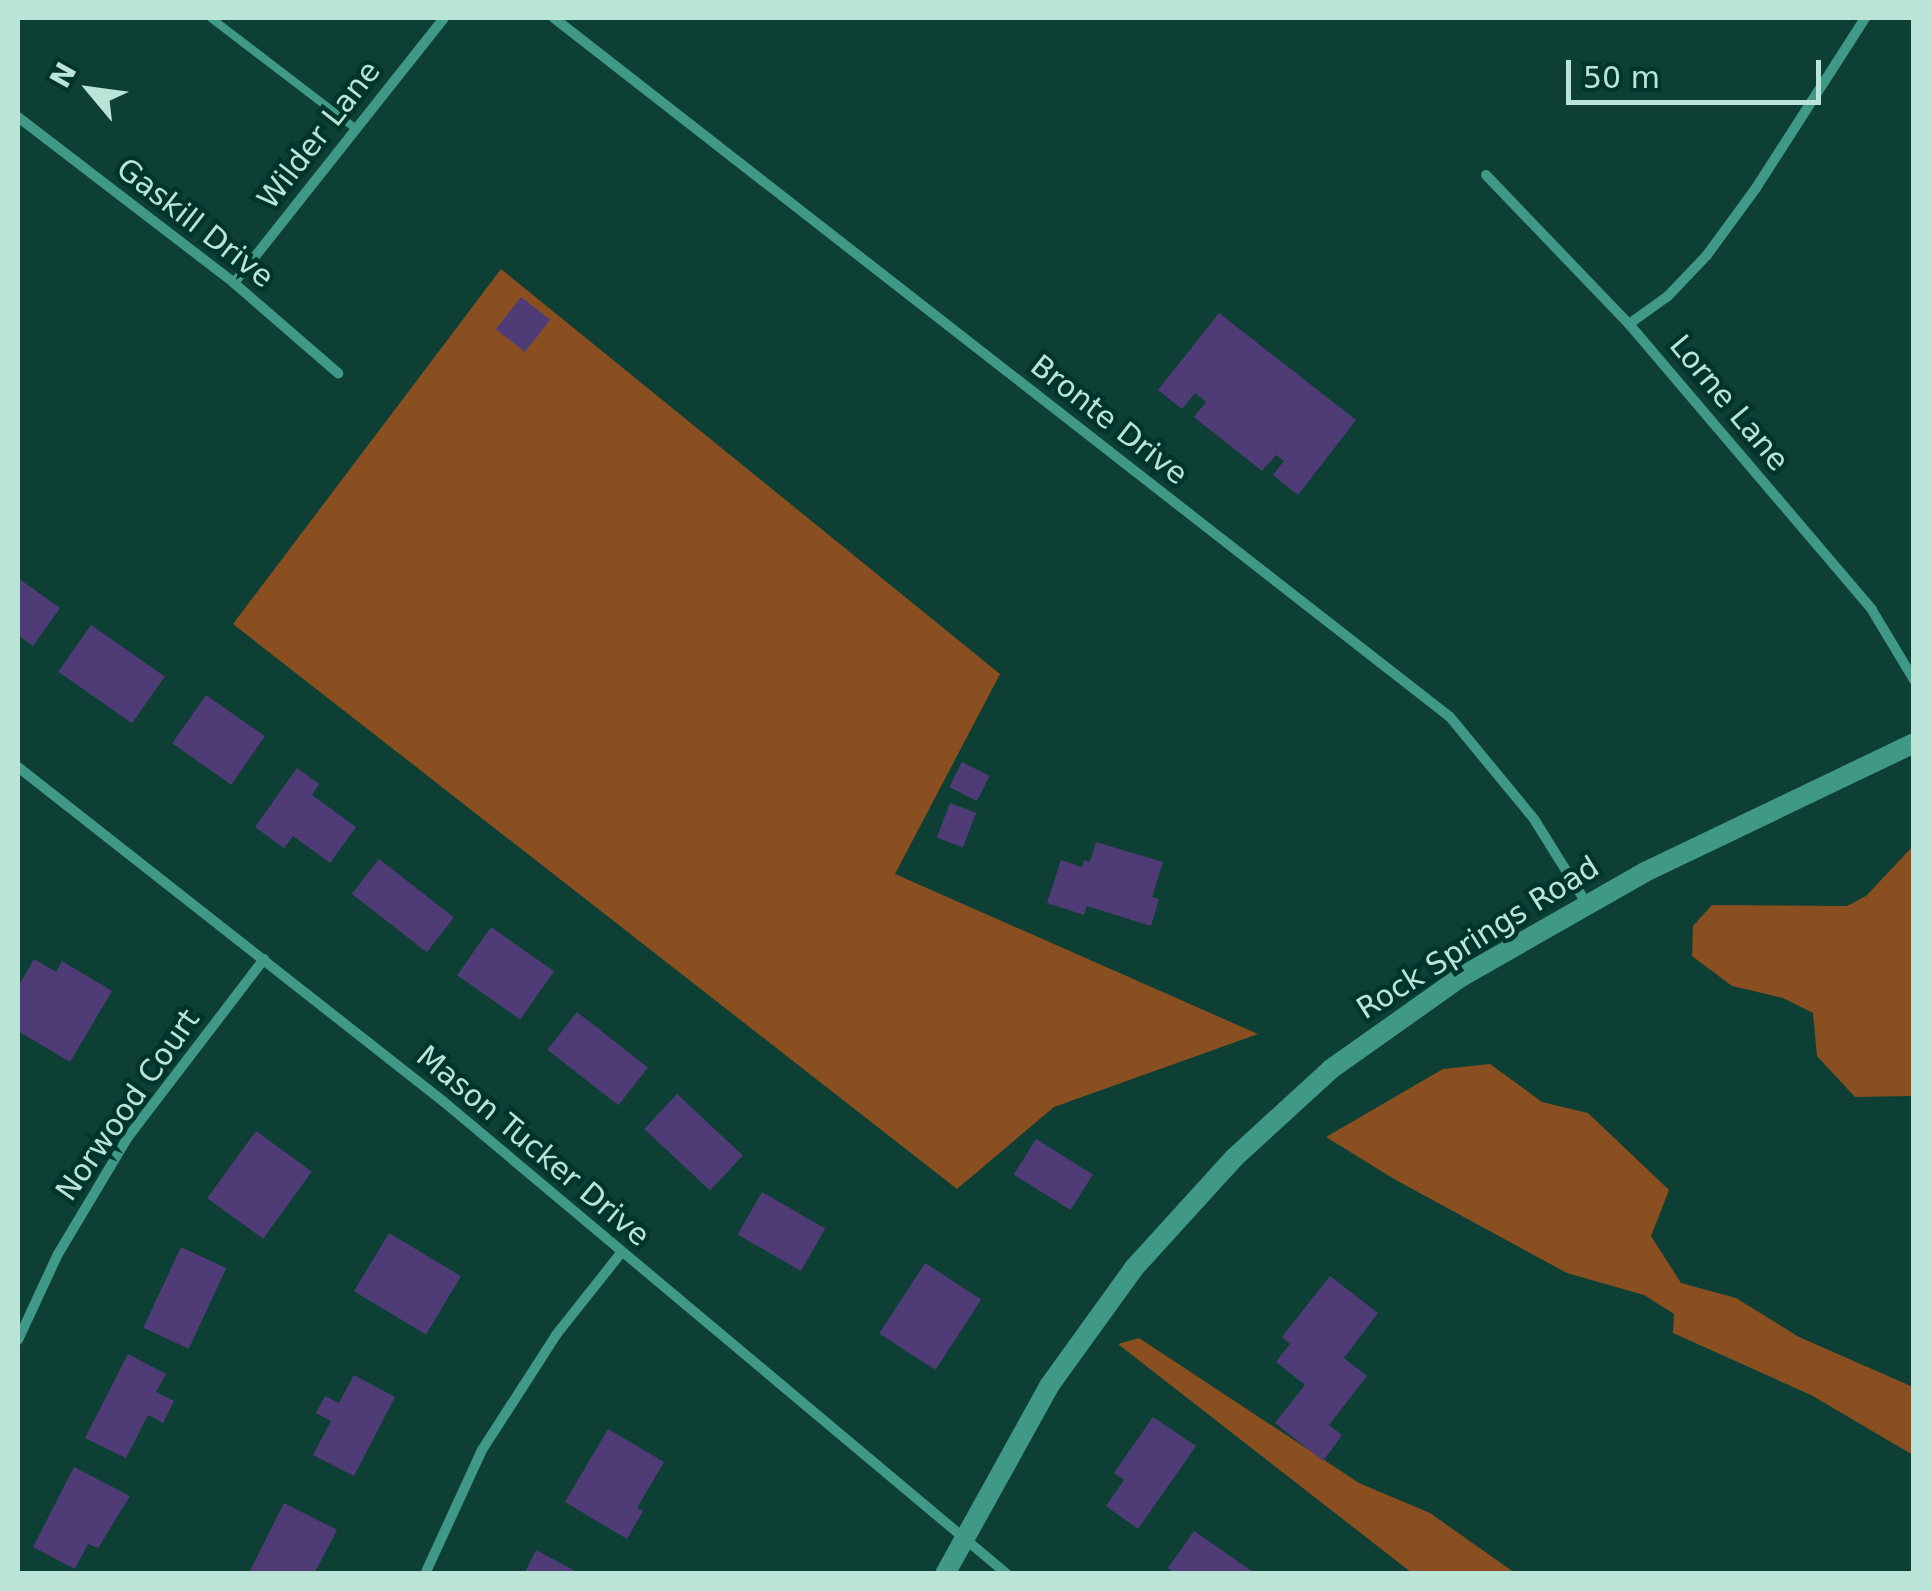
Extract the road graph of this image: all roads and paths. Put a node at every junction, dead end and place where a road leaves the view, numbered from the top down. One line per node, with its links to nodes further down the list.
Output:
1 (212, 18): 6 (lane)
2 (444, 18): 6 (street, Wilder Lane)
3 (554, 18): 14 (street, Bronte Drive)
4 (1865, 18): 9 (street)
5 (18, 117): 8 (street, Gaskill Drive)
6 (356, 129): 8 (street, Wilder Lane)
7 (1486, 175): 9 (street, Lorne Lane)
8 (234, 284): 10 (street, Gaskill Drive)
9 (1629, 324): 11 (street, Lorne Lane)
10 (338, 373)
11 (1914, 680)
12 (1914, 743): 14 (street, Rock Springs Road)
13 (18, 768): 15 (street, Mason Tucker Drive)
14 (1587, 905): 18 (street, Rock Springs Road)
15 (264, 959): 16 (street, Mason Tucker Drive); 17 (street, Norwood Court)
16 (621, 1252): 18 (street, Mason Tucker Drive); 19 (street)
17 (18, 1340)
18 (962, 1539): 20 (street, Rock Springs Road); 21 (street, Mason Tucker Drive)
19 (425, 1574)
20 (946, 1574)
21 (1007, 1574)

